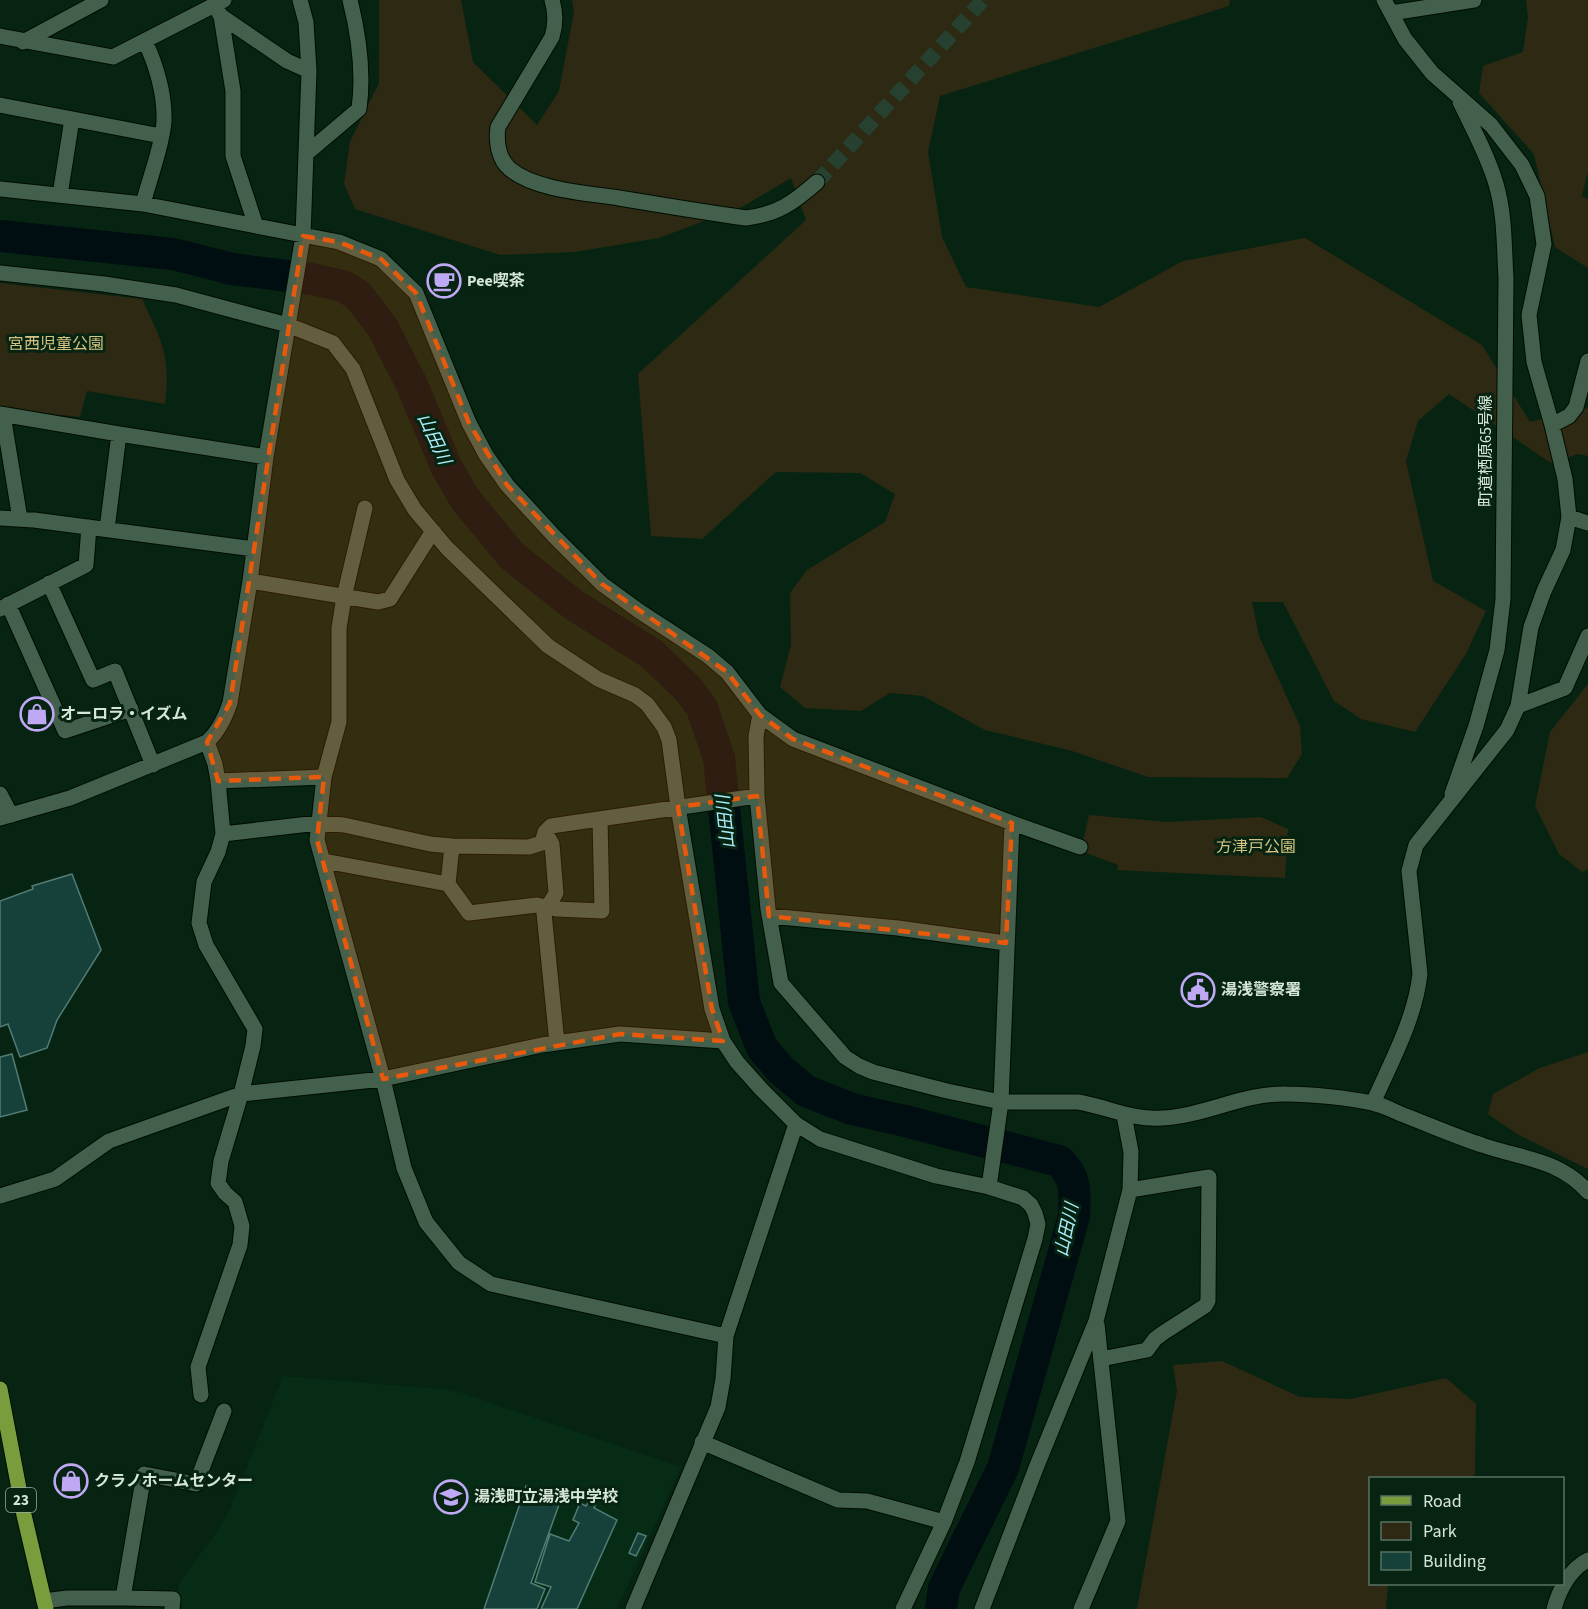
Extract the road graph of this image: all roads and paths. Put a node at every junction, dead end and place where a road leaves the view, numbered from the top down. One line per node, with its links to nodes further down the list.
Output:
1 (100, 0): 10 (street)
2 (300, 0): 11 (street)
3 (350, 0): 16 (street)
4 (552, 0): 17 (street)
5 (1474, 0): 7 (street)
6 (217, 5): 9 (street); 11 (street); 21 (street)
7 (1388, 7): 12 (street)
8 (0, 36): 10 (street)
9 (145, 40): 10 (street); 15 (street)
10 (23, 42)
11 (309, 71): 16 (street)
12 (1457, 97): 27 (street); 54 (street, 町道栖原65号線)
13 (0, 105): 14 (street)
14 (72, 119): 15 (street); 19 (street)
15 (161, 136): 20 (street)
16 (307, 153): 22 (street)
17 (817, 182)
18 (0, 189): 19 (street)
19 (60, 195): 20 (street)
20 (143, 204): 21 (street)
21 (256, 226): 22 (street)
22 (303, 236): 24 (street); 46 (street)
23 (0, 273): 24 (street)
24 (289, 319): 29 (street); 37 (street)
25 (1588, 361): 27 (street)
26 (1, 415): 28 (street); 33 (street)
27 (1552, 425): 31 (street)
28 (120, 434): 29 (street); 36 (street)
29 (266, 457): 38 (street)
30 (365, 508): 41 (street)
31 (1569, 517): 34 (street); 44 (street)
32 (0, 518): 33 (street)
33 (20, 519): 35 (street)
34 (1588, 523)
35 (89, 527): 36 (street); 40 (street)
36 (107, 529): 38 (street)
37 (433, 531): 41 (street); 53 (street)
38 (254, 549): 39 (street)
39 (250, 581): 41 (street); 47 (street)
40 (49, 584): 42 (street); 45 (street)
41 (344, 597): 49 (street)
42 (4, 607): 45 (street)
43 (1588, 636): 44 (street)
44 (1518, 706): 54 (street)
45 (131, 709): 48 (street)
46 (760, 715): 52 (street); 58 (street)
47 (207, 742): 48 (street); 50 (street)
48 (153, 765): 55 (street)
49 (324, 777): 50 (street); 57 (street)
50 (218, 781): 60 (street)
51 (0, 794): 55 (street)
52 (752, 797): 53 (street); 66 (street)
53 (682, 806): 56 (street); 68 (street)
54 (1447, 806): 72 (street)
55 (5, 817)
56 (600, 819): 59 (street); 65 (street)
57 (318, 823): 60 (street); 61 (street); 63 (street)
58 (1012, 823): 62 (street); 67 (street)
59 (545, 832): 61 (street); 65 (street)
60 (223, 834): 71 (street)
61 (452, 846): 64 (street)
62 (1080, 847)
63 (324, 861): 64 (street); 70 (street)
64 (448, 884): 65 (street)
65 (547, 906): 69 (street)
66 (769, 916): 67 (street); 73 (street)
67 (1006, 943): 73 (street)
68 (723, 1041): 69 (street); 75 (street)
69 (557, 1043): 70 (street)
70 (383, 1079): 71 (street); 81 (street)
71 (241, 1094): 79 (street); 84 (street)
72 (1374, 1103): 74 (street); 78 (street)
73 (1000, 1108): 74 (street); 76 (street)
74 (1124, 1115): 77 (street)
75 (796, 1124): 76 (street); 81 (street)
76 (989, 1187): 87 (street)
77 (1130, 1190): 80 (street); 82 (street)
78 (1588, 1192)
79 (0, 1196)
80 (1096, 1321): 82 (street); 96 (street)
81 (726, 1336): 86 (street)
82 (1101, 1359): 97 (street)
83 (0, 1389): 92 (main road, 23)
84 (201, 1395)
85 (224, 1411): 91 (street)
86 (702, 1442): 87 (street); 94 (street)
87 (944, 1522): 95 (street)
88 (1588, 1560): 89 (street)
89 (1564, 1584)
90 (1563, 1585): 98 (street)
91 (123, 1598): 92 (street); 93 (street)
92 (45, 1605)
93 (172, 1609)
94 (633, 1609)
95 (903, 1609)
96 (982, 1609)
97 (1081, 1609)
98 (1554, 1609)

